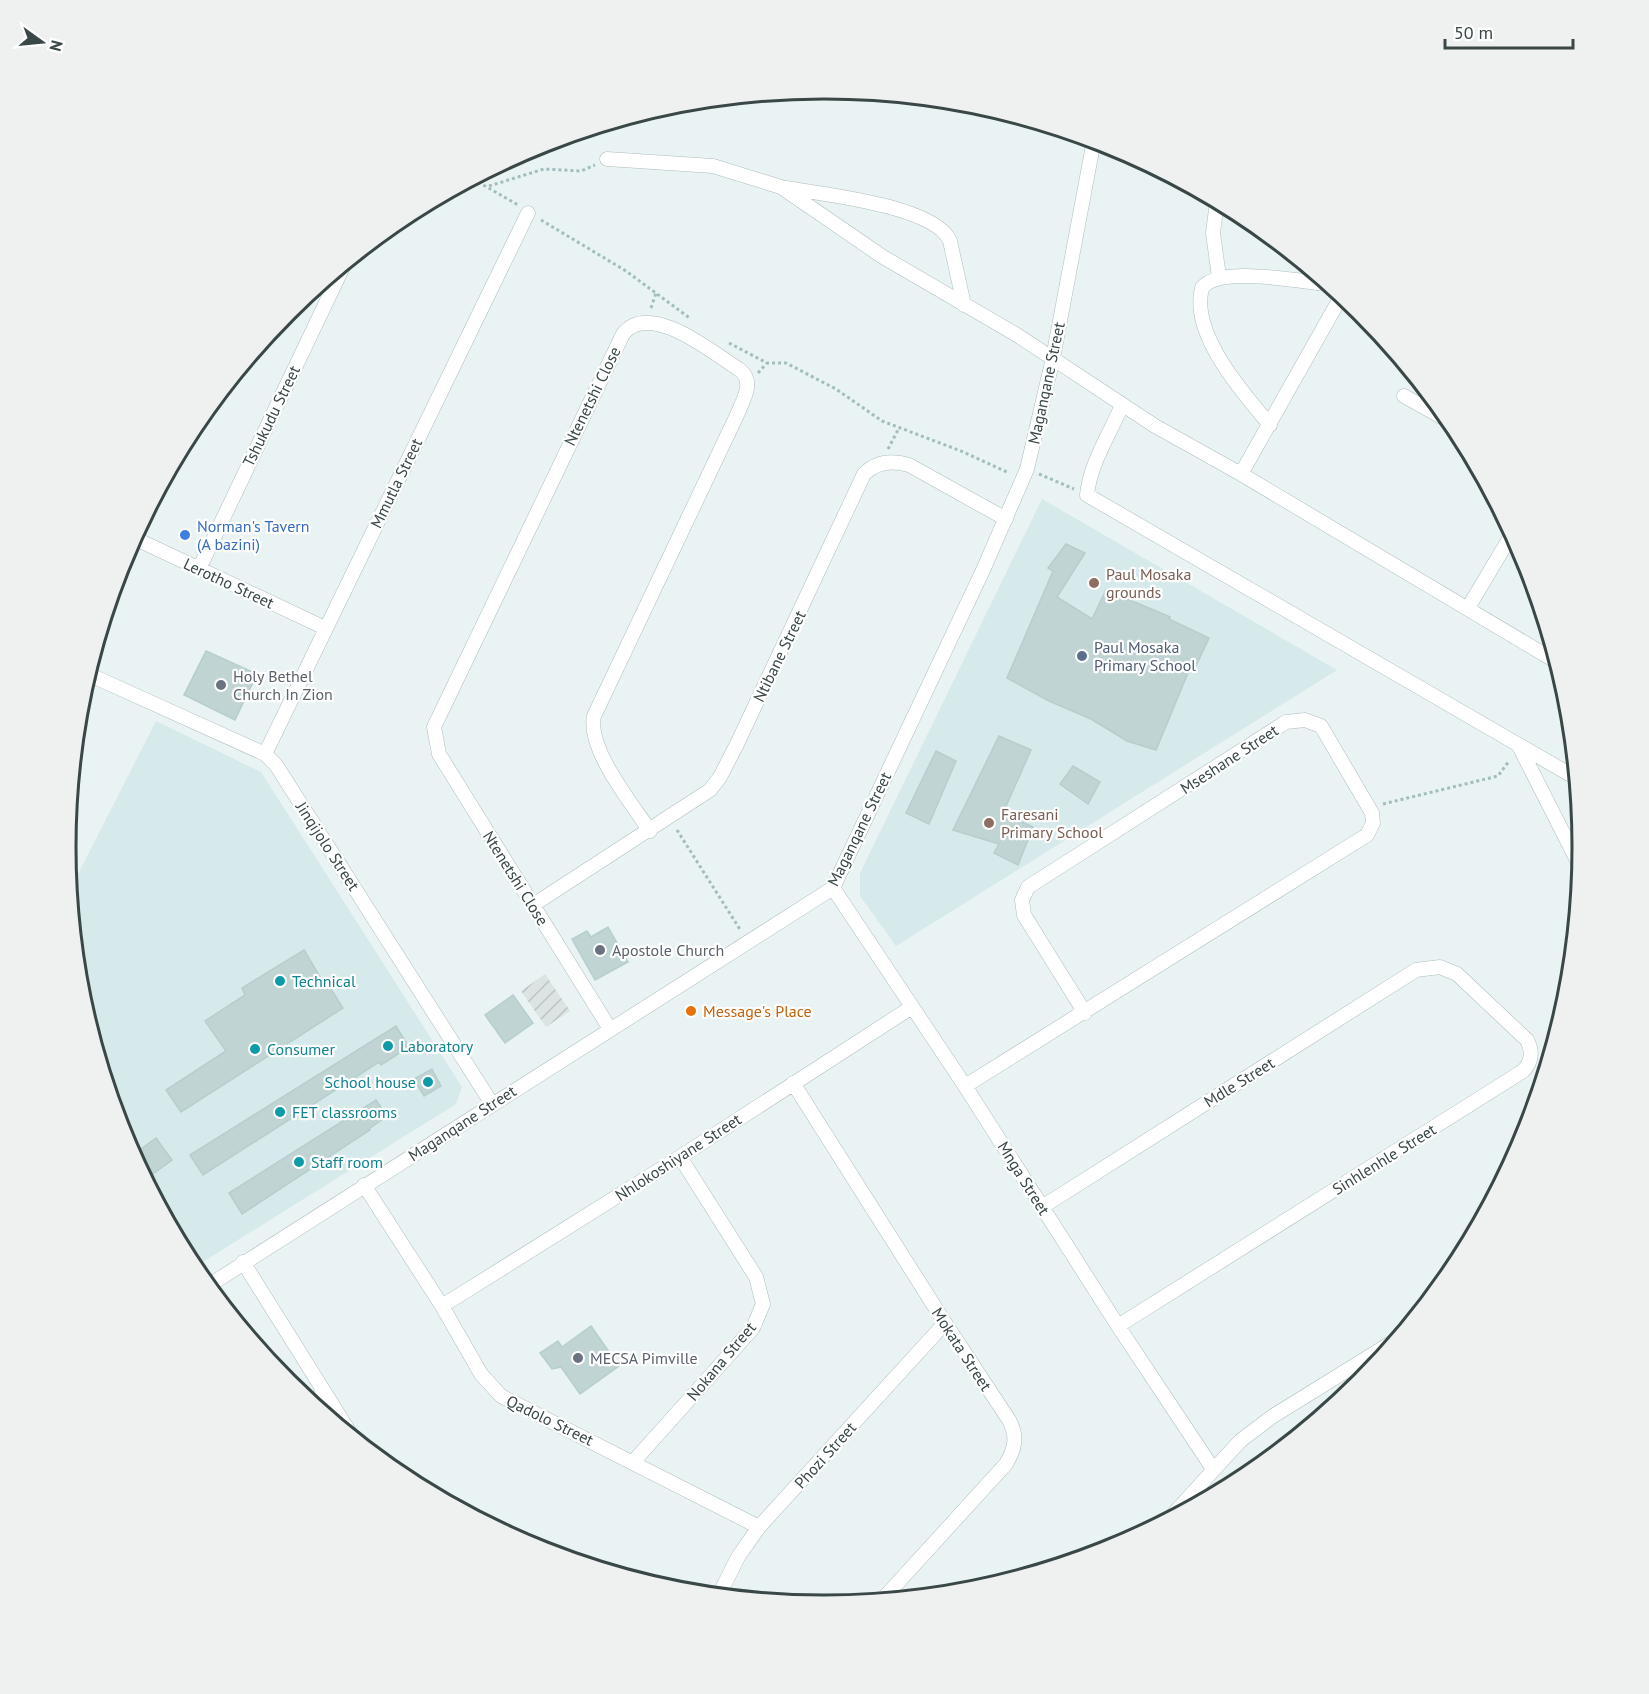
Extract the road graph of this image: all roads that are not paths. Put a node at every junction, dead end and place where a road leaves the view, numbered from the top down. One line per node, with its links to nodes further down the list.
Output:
1 (1092, 149): 11 (street, Maganqane Street)
2 (608, 159): 3 (street)
3 (781, 187): 10 (street); 10 (street)
4 (1216, 210): 6 (street)
5 (528, 213): 22 (street, Mmutla Street)
6 (1219, 277): 8 (street); 15 (street)
7 (337, 280): 20 (street, Tshukudu Street)
8 (1315, 283)
9 (1337, 303): 15 (street)
10 (964, 305): 11 (street)
11 (1053, 358): 13 (street); 17 (street, Maganqane Street)
12 (1404, 396): 14 (street)
13 (1122, 405): 16 (street); 25 (street)
14 (1432, 412)
15 (1270, 425): 16 (street)
16 (1241, 474): 21 (street)
17 (1006, 519): 28 (street, Ntibane Street); 30 (street, Maganqane Street)
18 (142, 542): 20 (street, Lerotho Street)
19 (1507, 542): 21 (street)
20 (199, 569): 22 (street, Lerotho Street)
21 (1468, 608): 23 (street)
22 (325, 628): 26 (street, Mmutla Street)
23 (1548, 656)
24 (96, 678): 26 (street, Jinqijolo Street)
25 (1520, 748): 27 (street); 29 (street)
26 (265, 754): 38 (street, Jinqijolo Street)
27 (1569, 774)
28 (650, 831): 31 (street, Ntibane Street); 31 (street, Ntenetshi Close)
29 (1572, 850)
30 (833, 888): 33 (street, Mnga Street); 35 (street, Maganqane Street)
31 (534, 905): 35 (street, Ntenetshi Close)
32 (1440, 967): 41 (street, Mdle Street); 46 (street, Sinhlenhle Street)
33 (912, 1007): 36 (street, Nhlokoshiyane Street); 37 (street, Mnga Street)
34 (1084, 1013): 34 (street, Mseshane Street); 37 (street)
35 (610, 1029): 38 (street, Maganqane Street)
36 (793, 1083): 39 (street, Nhlokoshiyane Street); 45 (street, Mokata Street)
37 (965, 1086): 41 (street, Mnga Street)
38 (492, 1104): 40 (street, Maganqane Street)
39 (680, 1157): 44 (street, Nhlokoshiyane Street); 51 (street, Nokana Street)
40 (364, 1185): 42 (street, Maganqane Street); 44 (street, Qadolo Street)
41 (1042, 1207): 46 (street, Mnga Street)
42 (243, 1262): 43 (street, Maganqane Street); 48 (street)
43 (216, 1281)
44 (442, 1306): 51 (street, Qadolo Street)
45 (945, 1323): 54 (street, Phozi Street); 56 (street, Mokata Street)
46 (1118, 1326): 52 (street, Mnga Street)
47 (1374, 1353): 52 (street)
48 (323, 1391): 49 (street); 50 (street)
49 (320, 1398)
50 (339, 1415)
51 (634, 1461): 54 (street, Qadolo Street)
52 (1213, 1469): 53 (street)
53 (1183, 1503)
54 (759, 1527): 55 (street, Phozi Street)
55 (722, 1588)
56 (890, 1592)

